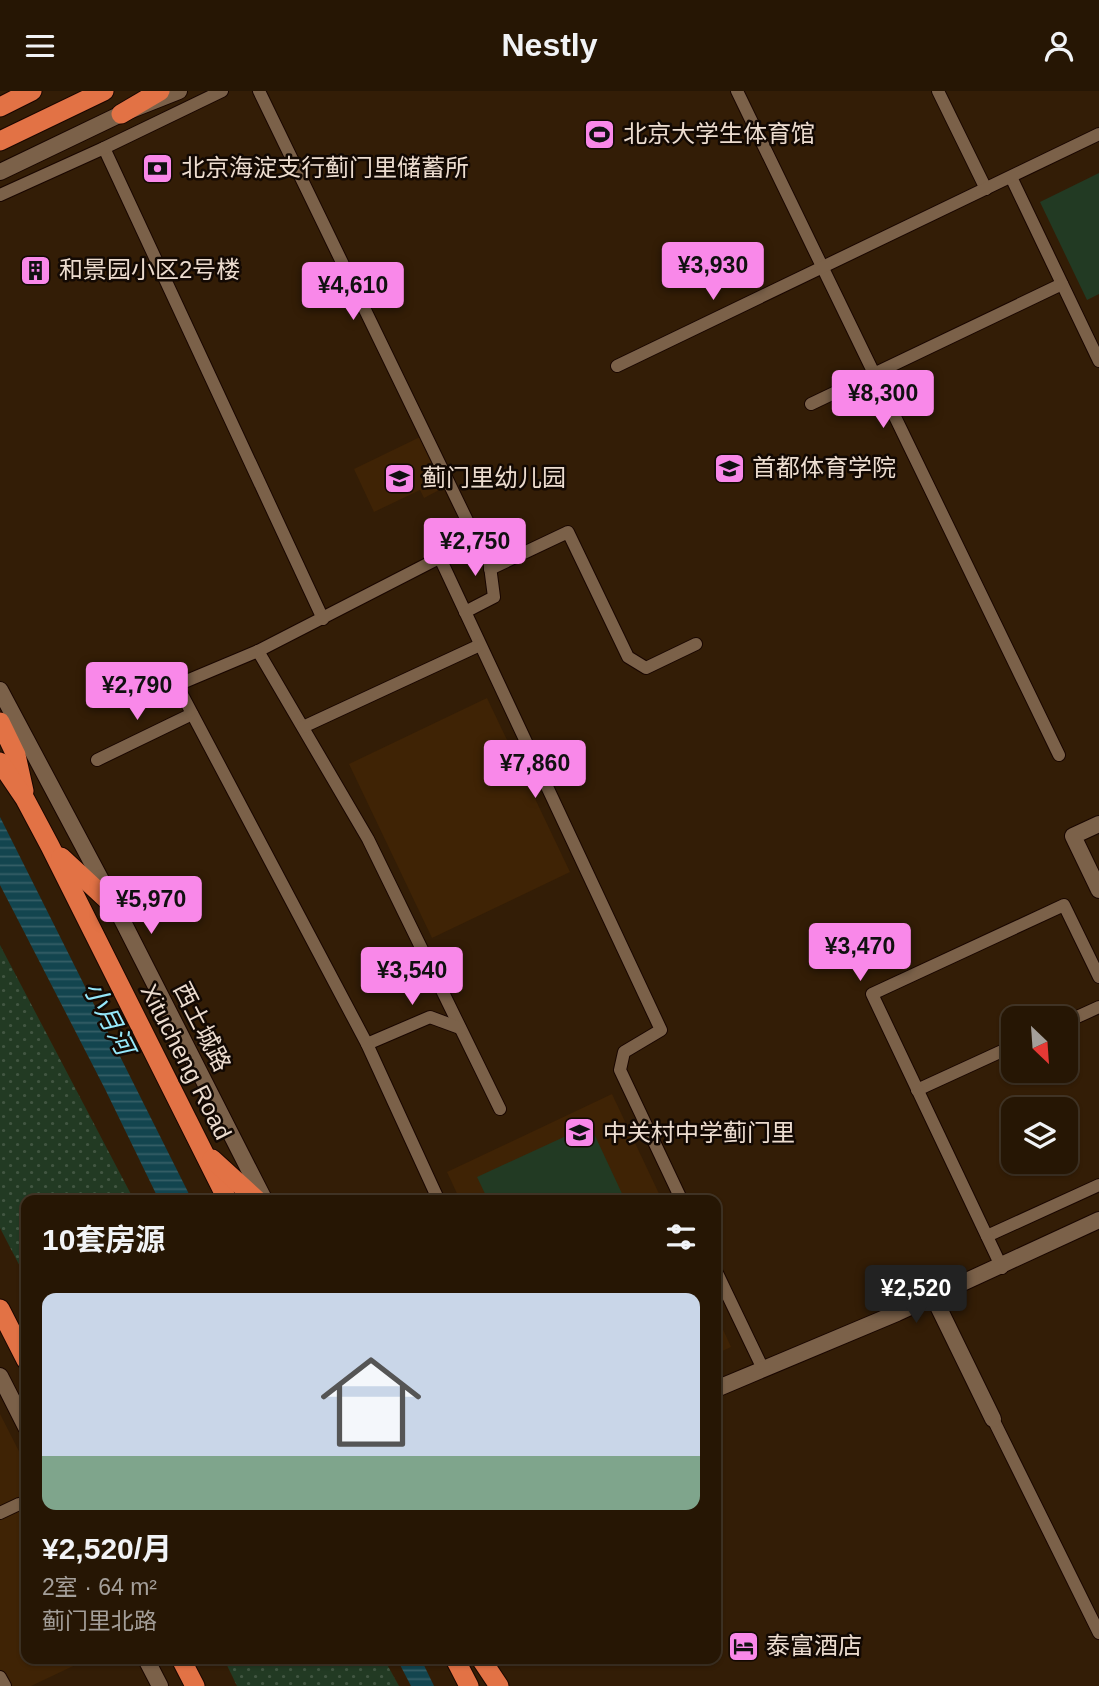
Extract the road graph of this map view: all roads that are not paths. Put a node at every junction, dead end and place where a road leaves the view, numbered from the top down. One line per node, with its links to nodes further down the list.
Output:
1 (32, 91): 9 (highway)
2 (104, 91): 12 (highway)
3 (160, 91): 10 (highway)
4 (179, 91): 10 (street)
5 (222, 91): 13 (street)
6 (259, 91): 26 (street)
7 (737, 91): 18 (street)
8 (938, 91): 16 (street)
9 (0, 107)
10 (121, 114): 14 (street)
11 (1099, 134): 15 (street)
12 (0, 141)
13 (104, 148): 17 (street); 30 (street)
14 (0, 172)
15 (1011, 177): 16 (street); 19 (street)
16 (986, 189): 18 (street)
17 (0, 195)
18 (823, 268): 23 (street); 24 (street)
19 (1062, 285): 21 (street); 24 (street)
20 (1099, 330): 21 (street)
21 (1086, 336): 22 (street)
22 (1099, 361)
23 (617, 366)
24 (874, 374): 25 (street); 38 (street)
25 (811, 404)
26 (476, 539): 27 (street); 28 (street)
27 (439, 556): 29 (street); 30 (street)
28 (490, 569): 29 (street); 32 (street)
29 (465, 611): 31 (street)
30 (323, 619): 33 (street)
31 (480, 645): 37 (street); 60 (street)
32 (696, 645)
33 (258, 651): 35 (street); 37 (street)
34 (0, 690): 45 (street, 西土城路)
35 (192, 714): 39 (street); 50 (street)
36 (0, 722): 41 (highway)
37 (303, 727): 49 (street)
38 (1059, 755)
39 (97, 759)
40 (0, 762): 41 (highway, Xitucheng Road)
41 (25, 799): 43 (highway, Xitucheng Road)
42 (1099, 824): 44 (street)
43 (50, 846): 45 (highway); 54 (highway, Xitucheng Road)
44 (1099, 890)
45 (116, 908): 58 (street, 西土城路)
46 (1099, 977): 52 (street)
47 (1099, 1007): 48 (street)
48 (1078, 1017)
49 (460, 1028): 50 (street); 53 (street)
50 (367, 1044): 59 (street)
51 (1001, 1052): 52 (street)
52 (918, 1090): 62 (street)
53 (500, 1109)
54 (204, 1151): 56 (highway, Xitucheng Road); 57 (highway)
55 (1099, 1185): 62 (street)
56 (225, 1195)
57 (252, 1195)
58 (262, 1195)
59 (436, 1195)
60 (679, 1195)
61 (1099, 1220): 65 (street)
62 (987, 1236): 63 (street)
63 (1002, 1268)
64 (721, 1281): 68 (street)
65 (933, 1296): 68 (street); 72 (street)
66 (0, 1309): 67 (highway)
67 (21, 1350)
68 (763, 1369): 70 (street)
69 (0, 1376): 71 (street)
70 (721, 1387)
71 (21, 1417)
72 (993, 1419): 75 (street)
73 (19, 1504): 74 (street)
74 (0, 1513)
75 (1099, 1633)
76 (149, 1664): 83 (street)
77 (184, 1664): 84 (highway)
78 (458, 1664): 85 (highway)
79 (485, 1664): 86 (highway)
80 (493, 1664): 86 (street)
81 (0, 1677): 82 (street)
82 (5, 1686)
83 (160, 1686)
84 (195, 1686)
85 (469, 1686)
86 (502, 1686)

